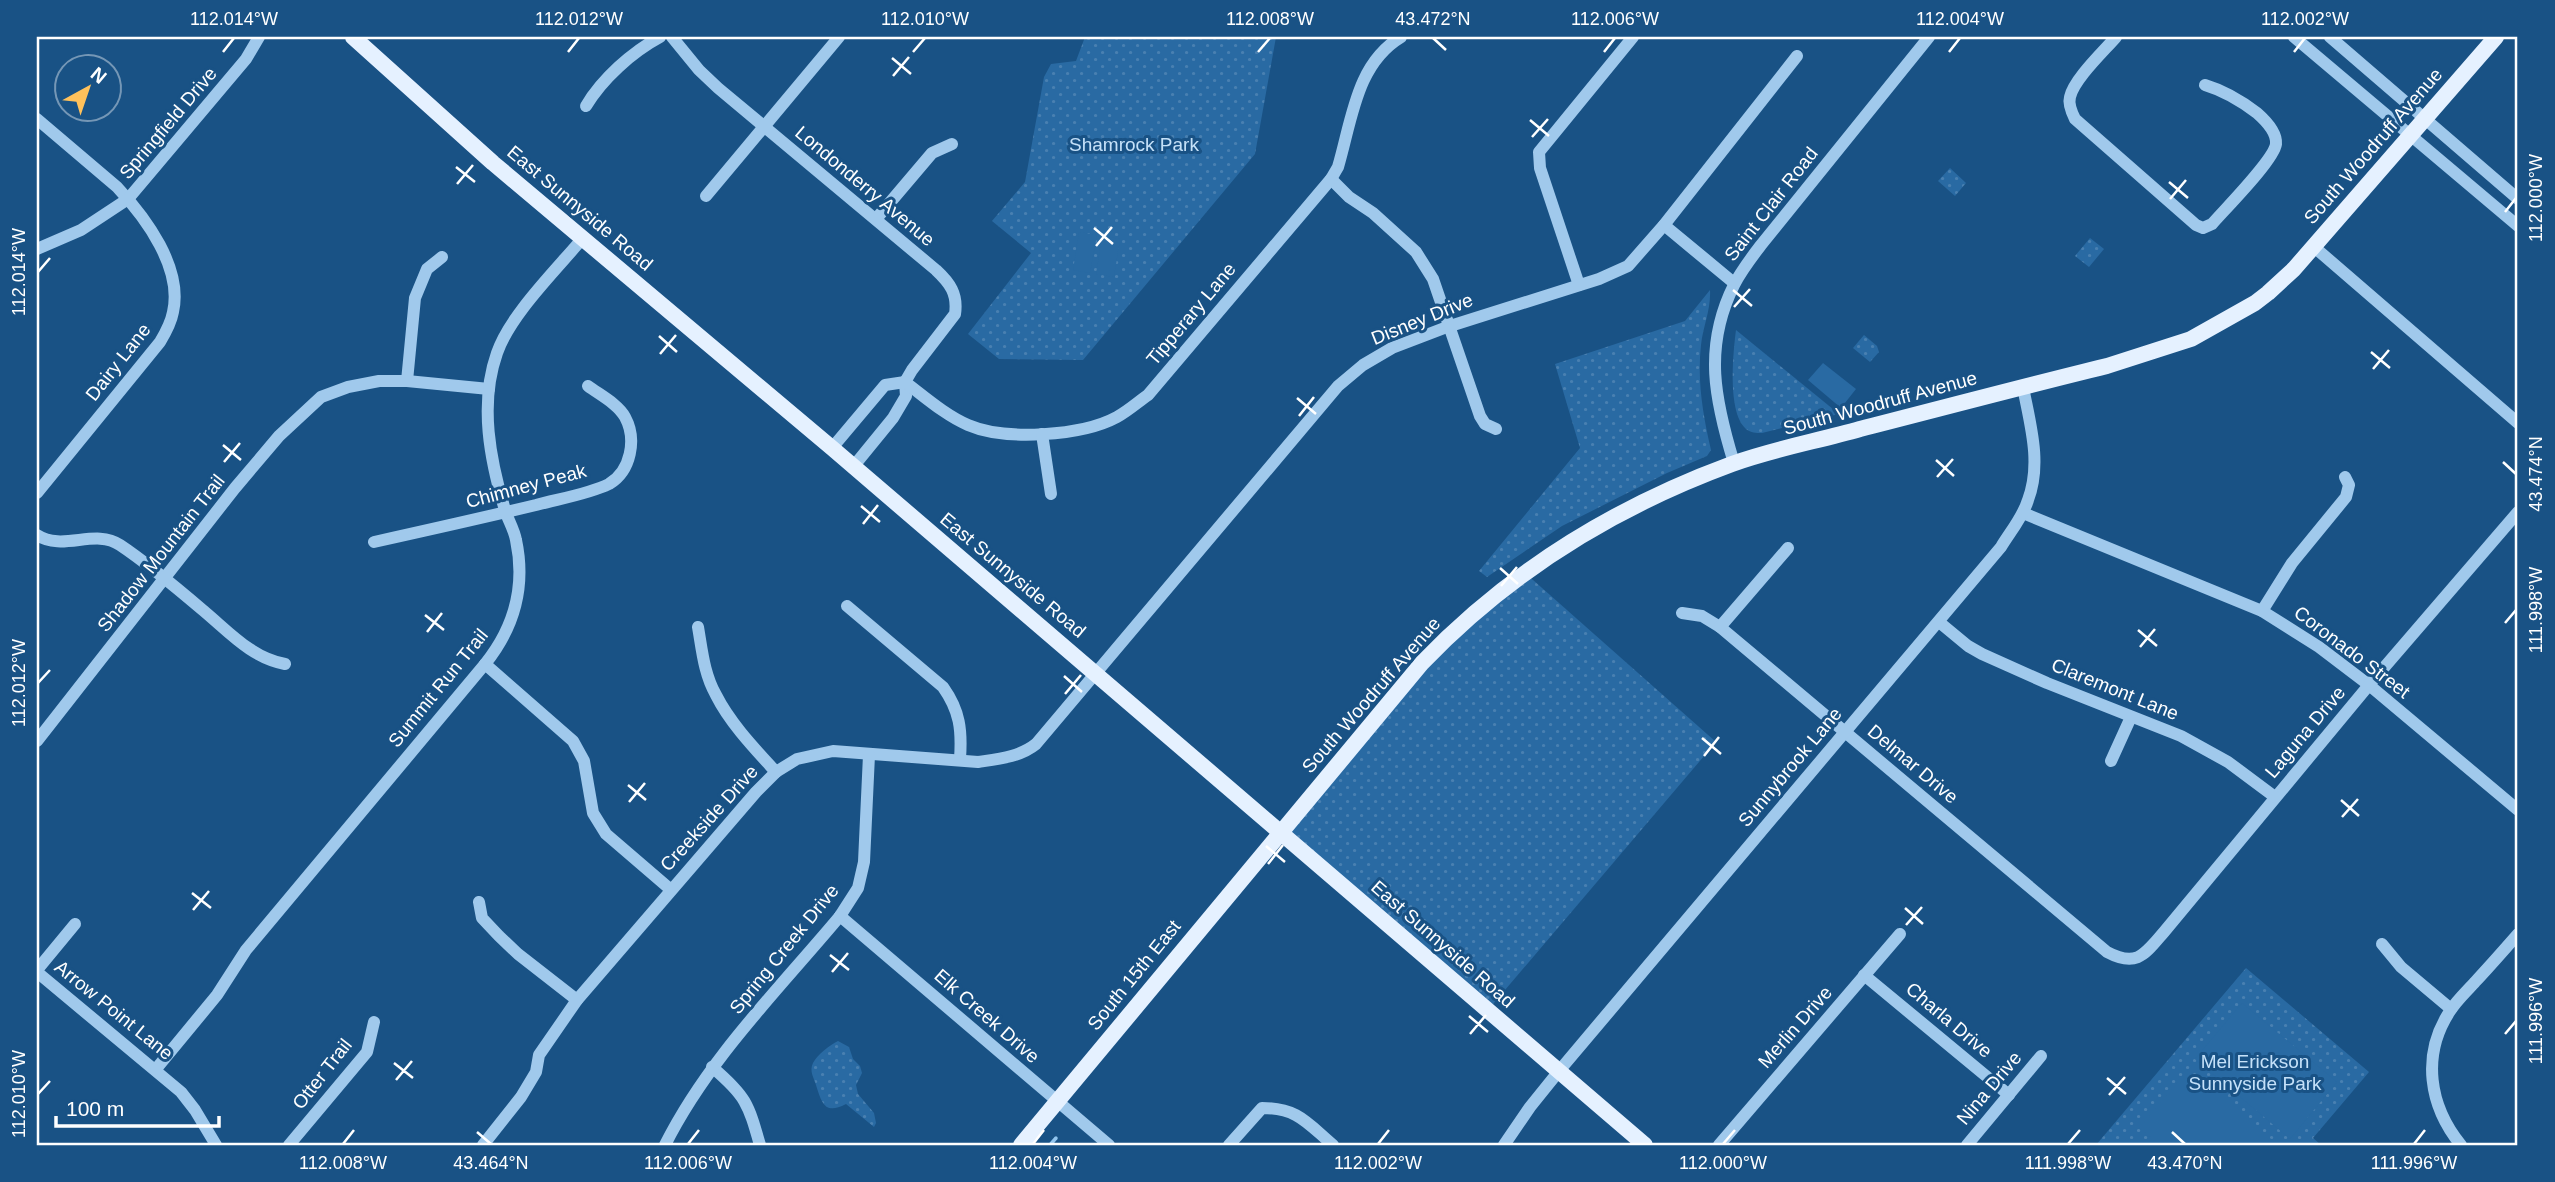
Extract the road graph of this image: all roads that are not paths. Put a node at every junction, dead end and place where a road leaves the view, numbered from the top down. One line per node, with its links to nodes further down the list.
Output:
1 (259, 37): 23 (street, Springfield Drive)
2 (353, 37): 28 (main road, East Sunnyside Road)
3 (660, 37): 15 (street)
4 (672, 37): 18 (street, Londonderry Avenue)
5 (839, 37): 18 (street)
6 (1401, 37): 21 (street, Tipperary Lane)
7 (1633, 37): 33 (street)
8 (1928, 37): 32 (street, Saint Clair Road)
9 (2116, 37): 14 (street)
10 (2296, 37): 19 (street)
11 (2330, 37): 16 (street)
12 (2496, 37): 16 (main road, South Woodruff Avenue)
13 (1797, 56): 26 (street, Disney Drive)
14 (2204, 85)
15 (586, 106)
16 (2425, 118): 19 (main road, South Woodruff Avenue); 24 (street)
17 (37, 119): 23 (street, Dairy Lane)
18 (766, 126): 22 (street); 25 (street, Londonderry Avenue)
19 (2410, 136): 27 (street); 30 (main road, South Woodruff Avenue)
20 (952, 144): 25 (street)
21 (1331, 179): 34 (street); 42 (street, Tipperary Lane)
22 (705, 196)
23 (128, 199): 29 (street, Springfield Drive); 47 (street, Dairy Lane)
24 (2518, 199)
25 (876, 219): 36 (street, Londonderry Avenue)
26 (1664, 225): 32 (street); 33 (street, Disney Drive)
27 (2518, 226)
28 (582, 239): 39 (street, Summit Run Trail); 43 (main road, East Sunnyside Road)
29 (37, 249)
30 (2319, 251): 38 (main road, South Woodruff Avenue); 40 (street)
31 (442, 257): 35 (street)
32 (1734, 284): 44 (street, Saint Clair Road)
33 (1579, 285): 34 (street, Disney Drive)
34 (1447, 327): 41 (street); 64 (street, Disney Drive)
35 (407, 381): 39 (street, Shadow Mountain Trail); 55 (street, Shadow Mountain Trail)
36 (905, 382): 42 (street, Tipperary Lane); 43 (street, Londonderry Avenue); 45 (street, Londonderry Avenue)
37 (588, 386): 49 (street, Chimney Peak)
38 (2023, 387): 44 (main road, South Woodruff Avenue); 51 (street, Sunnybrook Lane)
39 (488, 389): 49 (street, Summit Run Trail)
40 (2518, 424)
41 (1496, 429)
42 (1042, 434): 48 (street)
43 (832, 448): 45 (main road, East Sunnyside Road)
44 (1734, 463): 75 (main road, South Woodruff Avenue)
45 (853, 467): 64 (main road, East Sunnyside Road)
46 (2345, 477): 57 (street)
47 (37, 493)
48 (1051, 494)
49 (505, 512): 53 (street, Chimney Peak); 63 (street, Summit Run Trail)
50 (2518, 512): 65 (street, Laguna Drive)
51 (2023, 513): 57 (street, Coronado Street); 59 (street, Sunnybrook Lane)
52 (37, 535): 55 (street)
53 (374, 542)
54 (1788, 548): 61 (street)
55 (165, 578): 62 (street); 68 (street, Shadow Mountain Trail)
56 (847, 606): 70 (street)
57 (2262, 611): 65 (street, Coronado Street)
58 (1682, 613): 61 (street, Delmar Drive)
59 (1939, 622): 66 (street, Claremont Lane); 67 (street, Sunnybrook Lane)
60 (698, 627): 72 (street)
61 (1720, 627): 67 (street, Delmar Drive)
62 (285, 664)
63 (485, 664): 76 (street); 91 (street, Summit Run Trail)
64 (1096, 673): 70 (street, Creekside Drive); 75 (main road, East Sunnyside Road)
65 (2369, 685): 73 (street, Laguna Drive); 74 (street, Coronado Street)
66 (2131, 717): 71 (street); 73 (street, Claremont Lane)
67 (1845, 733): 83 (street, Delmar Drive); 92 (street, Sunnybrook Lane)
68 (37, 741)
69 (869, 755): 70 (street, Creekside Drive); 72 (street, Creekside Drive); 78 (street, Spring Creek Drive)
70 (960, 759)
71 (2111, 761)
72 (776, 772): 76 (street, Creekside Drive)
73 (2275, 797): 83 (street, Laguna Drive)
74 (2518, 810)
75 (1280, 832): 92 (main road, East Sunnyside Road); 94 (main road, South 15th East)
76 (670, 889): 86 (street, Creekside Drive)
77 (479, 902): 86 (street)
78 (840, 916): 90 (street, Spring Creek Drive); 94 (street, Elk Creek Drive)
79 (75, 924): 84 (street, Arrow Point Lane)
80 (2518, 933): 87 (street)
81 (1900, 934): 85 (street, Merlin Drive)
82 (2382, 944): 87 (street)
83 (2115, 957)
84 (37, 971): 91 (street, Arrow Point Lane)
85 (1864, 975): 93 (street, Charla Drive); 106 (street, Merlin Drive)
86 (577, 1000): 97 (street, Creekside Drive)
87 (2451, 1009): 108 (street)
88 (374, 1022): 96 (street, Otter Trail)
89 (2041, 1056): 93 (street, Nina Drive)
90 (712, 1067): 98 (street, Spring Creek Drive); 99 (street)
91 (156, 1069): 95 (street, Arrow Point Lane)
92 (1559, 1071): 104 (street, Sunnybrook Lane); 105 (main road, East Sunnyside Road)
93 (2009, 1095): 107 (street, Nina Drive)
94 (1058, 1102): 100 (main road, South 15th East); 101 (street, Elk Creek Drive)
95 (216, 1145)
96 (289, 1145)
97 (483, 1145)
98 (665, 1145)
99 (760, 1145)
100 (1021, 1145)
101 (1109, 1145)
102 (1229, 1145): 103 (street)
103 (1333, 1145)
104 (1504, 1145)
105 (1645, 1145)
106 (1719, 1145)
107 (1967, 1145)
108 (2461, 1145)

